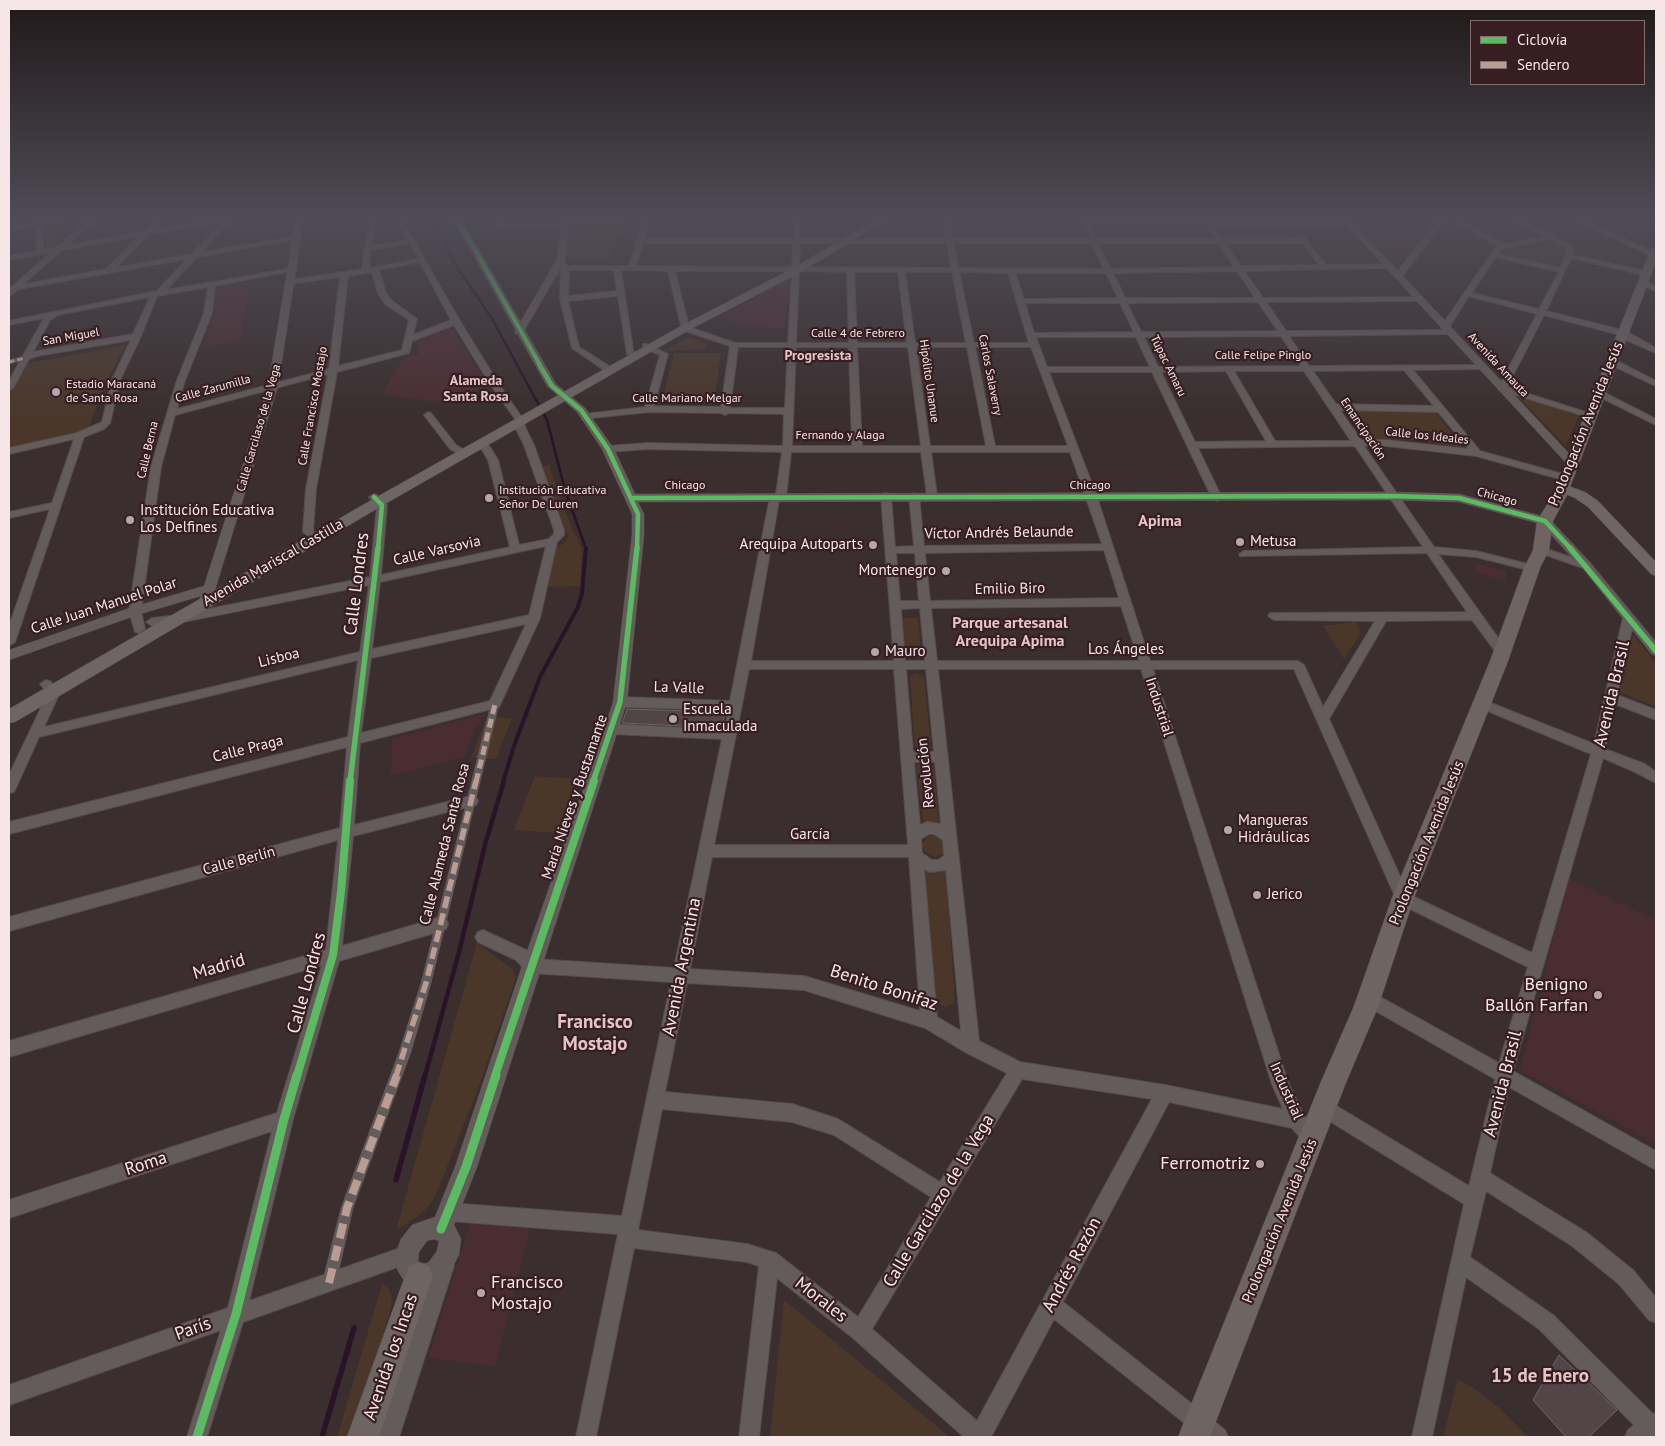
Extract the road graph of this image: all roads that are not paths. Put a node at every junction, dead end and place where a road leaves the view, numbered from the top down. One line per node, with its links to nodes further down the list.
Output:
1 (29, 285): 27 (street)
2 (165, 285): 30 (street)
3 (200, 285): 30 (street)
4 (212, 285): 80 (street, Calle Berna)
5 (290, 285): 70 (street, Calle Garcilaso de la Vega)
6 (343, 285): 68 (street, Calle Francisco Mostajo)
7 (380, 285): 48 (street)
8 (436, 285): 38 (street)
9 (494, 285): 42 (street, María Nieves y Bustamante)
10 (546, 285): 42 (street)
11 (564, 285): 32 (street)
12 (620, 285): 28 (street)
13 (674, 285): 40 (street)
14 (757, 285): 40 (main road)
15 (763, 285): 40 (main road)
16 (796, 285): 51 (street, Avenida Argentina)
17 (851, 285): 52 (street)
18 (903, 285): 53 (street, Hipólito Unanue)
19 (959, 285): 54 (street, Carlos Salaverry)
20 (1015, 285): 34 (street, Industrial)
21 (1115, 285): 35 (street, Túpac Amaru)
22 (1251, 285): 33 (street, Emancipación)
23 (1407, 285): 31 (street, Avenida Amauta)
24 (1474, 285): 29 (street)
25 (1555, 285): 37 (street)
26 (1642, 285): 45 (main road, Prolongación Avenida Jesús)
27 (10, 289)
28 (621, 293): 32 (street); 57 (street)
29 (1468, 294): 37 (street); 41 (street)
30 (156, 295): 36 (street); 47 (street)
31 (1418, 298): 33 (street); 41 (street, Avenida Amauta)
32 (564, 299): 66 (street)
33 (1261, 299): 35 (street); 44 (street, Emancipación)
34 (1020, 301): 35 (street); 46 (street, Industrial)
35 (1123, 301): 43 (street, Túpac Amaru)
36 (58, 312): 39 (street); 58 (street)
37 (1540, 313): 45 (street); 72 (street)
38 (456, 321): 48 (street); 84 (street)
39 (9, 323)
40 (685, 327): 49 (street, Calle 4 de Febrero); 55 (main road)
41 (1447, 330): 44 (street); 61 (street, Avenida Amauta)
42 (519, 332): 74 (street, María Nieves y Bustamante)
43 (1138, 333): 44 (street); 46 (street); 64 (street, Túpac Amaru)
44 (1283, 333): 62 (street, Emancipación)
45 (1623, 333): 56 (street); 60 (main road, Prolongación Avenida Jesús)
46 (1031, 335): 50 (street, Industrial)
47 (137, 336): 58 (street, San Miguel); 86 (street)
48 (410, 339): 68 (street, Calle Zarumilla)
49 (734, 345): 51 (street, Calle 4 de Febrero); 79 (street)
50 (1034, 345): 54 (street, Calle 4 de Febrero); 67 (street, Industrial)
51 (793, 346): 52 (street, Calle 4 de Febrero); 78 (street, Avenida Argentina)
52 (853, 346): 53 (street, Calle 4 de Febrero); 91 (street)
53 (912, 346): 54 (street, Calle 4 de Febrero); 92 (street, Hipólito Unanue)
54 (972, 346): 93 (street, Carlos Salaverry)
55 (649, 347): 57 (main road); 66 (main road); 77 (street)
56 (1656, 351)
57 (631, 354): 66 (main road)
58 (25, 358): 59 (street, San Miguel); 71 (street)
59 (9, 362)
60 (1612, 362): 69 (street); 73 (main road, Prolongación Avenida Jesús)
61 (1482, 367): 63 (street, Calle Felipe Pinglo); 72 (street, Avenida Amauta)
62 (1307, 368): 63 (street, Calle Felipe Pinglo); 65 (street, Calle Felipe Pinglo); 75 (street, Emancipación)
63 (1407, 368): 76 (street)
64 (1155, 369): 65 (street, Calle Felipe Pinglo); 67 (street, Calle Felipe Pinglo); 90 (street, Túpac Amaru)
65 (1229, 369): 88 (street)
66 (609, 370): 74 (main road, Avenida Mariscal Castilla)
67 (1044, 370): 96 (street, Industrial)
68 (333, 371): 70 (street, Calle Zarumilla); 114 (street, Calle Francisco Mostajo)
69 (1656, 384)
70 (273, 386): 80 (street, Calle Zarumilla); 127 (street, Calle Garcilaso de la Vega)
71 (9, 388)
72 (1502, 388): 82 (street); 100 (street, Avenida Amauta)
73 (1600, 393): 82 (main road, Prolongación Avenida Jesús); 85 (street)
74 (557, 398): 83 (street, María Nieves y Bustamante); 84 (main road, Avenida Mariscal Castilla)
75 (1334, 407): 76 (street); 89 (street, Emancipación)
76 (1440, 409): 99 (street)
77 (648, 410): 79 (street, Calle Mariano Melgar); 83 (street, Calle Mariano Melgar)
78 (789, 411): 79 (street, Calle Mariano Melgar); 95 (street, Avenida Argentina)
79 (725, 412)
80 (171, 414): 131 (street, Calle Berna)
81 (428, 415): 98 (street)
82 (1591, 415): 100 (main road, Prolongación Avenida Jesús)
83 (585, 417): 94 (street, María Nieves y Bustamante)
84 (519, 419): 87 (main road, Avenida Mariscal Castilla); 98 (main road, Avenida Mariscal Castilla); 115 (street, Calle Alameda Santa Rosa)
85 (1656, 422)
86 (80, 434): 97 (street); 111 (street)
87 (483, 443): 98 (main road, Avenida Mariscal Castilla); 117 (street)
88 (1272, 444): 89 (street, Calle los Ideales); 90 (street, Calle los Ideales)
89 (1358, 444): 99 (street, Calle los Ideales); 105 (street, Emancipación)
90 (1192, 445): 109 (street, Túpac Amaru)
91 (857, 448): 92 (street, Fernando y Alaga); 95 (street, Fernando y Alaga)
92 (926, 448): 93 (street, Fernando y Alaga); 104 (street, Hipólito Unanue)
93 (991, 448): 96 (street, Fernando y Alaga)
94 (608, 449): 95 (street, Fernando y Alaga); 108 (street, María Nieves y Bustamante)
95 (787, 449): 106 (street, Avenida Argentina)
96 (1073, 449): 107 (street, Industrial)
97 (9, 451)
98 (461, 452): 110 (main road, Avenida Mariscal Castilla)
99 (1477, 453): 101 (street, Calle los Ideales)
100 (1572, 463): 101 (main road, Prolongación Avenida Jesús)
101 (1564, 483): 113 (main road, Prolongación Avenida Jesús); 125 (main road)
102 (886, 496): 103 (street, Chicago); 106 (street, Chicago); 119 (street, Revolución)
103 (914, 496): 104 (street, Chicago); 118 (street, Revolución)
104 (932, 496): 107 (street, Chicago)
105 (1392, 496): 109 (street, Chicago); 113 (street, Chicago); 120 (street, Emancipación)
106 (778, 497): 108 (street, Chicago); 144 (street, Avenida Argentina)
107 (1092, 497): 109 (street, Chicago); 116 (street, Industrial)
108 (632, 498): 150 (street, María Nieves y Bustamante)
109 (1217, 498)
110 (377, 499): 114 (main road, Avenida Mariscal Castilla); 126 (street, Calle Londres)
111 (55, 505): 112 (street); 139 (street)
112 (9, 515)
113 (1545, 521): 121 (main road, Prolongación Avenida Jesús); 123 (street)
114 (312, 535): 127 (main road, Avenida Mariscal Castilla)
115 (552, 541): 117 (street, Calle Varsovia); 135 (street, Calle Alameda Santa Rosa)
116 (1108, 547): 118 (street, Víctor Andrés Belaunde); 128 (street, Industrial)
117 (515, 548): 126 (street, Calle Varsovia)
118 (920, 549): 119 (street, Víctor Andrés Belaunde); 130 (street, Revolución)
119 (890, 550): 129 (street, Revolución)
120 (1432, 550): 122 (street); 124 (street); 133 (street, Emancipación)
121 (1541, 550): 123 (street); 124 (main road, Prolongación Avenida Jesús)
122 (1244, 554)
123 (1586, 566): 136 (street)
124 (1532, 568): 141 (main road, Prolongación Avenida Jesús)
125 (1656, 571)
126 (375, 580): 137 (street, Calle Varsovia); 143 (street, Calle Londres)
127 (207, 596): 131 (street, Calle Juan Manuel Polar); 137 (main road, Avenida Mariscal Castilla); 138 (main road, Avenida Mariscal Castilla)
128 (1126, 602): 130 (street, Emilio Biro); 147 (street, Industrial)
129 (895, 605): 130 (street, Emilio Biro); 145 (street, Revolución)
130 (926, 605): 146 (street, Revolución)
131 (135, 611): 138 (street, Calle Berna); 142 (street, Calle Juan Manuel Polar)
132 (1274, 616): 134 (street)
133 (1475, 616): 134 (street); 141 (street, Emancipación)
134 (1383, 617): 157 (street)
135 (534, 618): 143 (street, Lisboa); 151 (street, Calle Alameda Santa Rosa)
136 (1630, 618): 140 (street); 149 (street, Avenida Brasil)
137 (178, 619): 138 (street, Calle Varsovia); 148 (main road, Avenida Mariscal Castilla)
138 (146, 626): 148 (main road, Avenida Mariscal Castilla)
139 (9, 642)
140 (1656, 651)
141 (1502, 652): 152 (main road, Prolongación Avenida Jesús)
142 (9, 655)
143 (363, 656): 159 (street, Lisboa); 161 (street, Calle Londres)
144 (744, 665): 145 (street, Los Ángeles); 154 (street, Avenida Argentina)
145 (900, 666): 146 (street, Los Ángeles); 163 (street, Revolución)
146 (932, 666): 147 (street, Los Ángeles); 164 (street, Revolución)
147 (1146, 666): 157 (street, Los Ángeles); 193 (street, Industrial)
148 (50, 688): 153 (main road, Avenida Mariscal Castilla); 156 (main road, Avenida Mariscal Castilla); 159 (street)
149 (1611, 697): 155 (street); 162 (street, Avenida Brasil)
150 (620, 702): 154 (street, La Valle); 158 (street, María Nieves y Bustamante)
151 (495, 704): 161 (street, Calle Praga); 167 (street, Calle Alameda Santa Rosa)
152 (1482, 704): 162 (street); 175 (main road, Prolongación Avenida Jesús)
153 (9, 705)
154 (736, 706): 160 (street, Avenida Argentina)
155 (1656, 714)
156 (9, 717)
157 (1322, 720): 175 (street)
158 (612, 729): 160 (street); 181 (street, María Nieves y Bustamante)
159 (33, 734): 166 (street)
160 (730, 735): 172 (street, Avenida Argentina)
161 (354, 739): 168 (street, Calle Praga); 169 (street, Calle Londres)
162 (1598, 752): 165 (street); 180 (street, Avenida Brasil)
163 (908, 757): 164 (street); 170 (street, Revolución)
164 (941, 757): 171 (street, Revolución)
165 (1656, 778)
166 (9, 788)
167 (471, 801): 169 (street, Calle Berlín); 177 (street, Calle Alameda Santa Rosa)
168 (9, 828)
169 (347, 832): 176 (street, Calle Berlín); 179 (street, Calle Londres)
170 (914, 836): 171 (street); 173 (street, Revolución)
171 (949, 837): 174 (street, Revolución)
172 (706, 851): 173 (street, García); 182 (street, Avenida Argentina)
173 (915, 853): 174 (street); 184 (street, Revolución)
174 (952, 857): 185 (street, Revolución)
175 (1403, 898): 180 (street); 183 (main road, Prolongación Avenida Jesús)
176 (9, 924)
177 (441, 924): 179 (street, Madrid); 205 (street, Calle Alameda Santa Rosa)
178 (483, 937): 181 (street)
179 (333, 954): 186 (street, Madrid); 192 (street, Calle Londres)
180 (1536, 963): 188 (street, Avenida Brasil)
181 (531, 966): 182 (street, Benito Bonifaz); 199 (street, María Nieves y Bustamante)
182 (680, 976): 184 (street, Benito Bonifaz); 190 (street, Avenida Argentina)
183 (1369, 999): 188 (street); 191 (main road, Prolongación Avenida Jesús)
184 (929, 1020): 185 (street, Benito Bonifaz)
185 (971, 1046): 187 (street, Benito Bonifaz)
186 (9, 1049)
187 (1018, 1070): 189 (street, Benito Bonifaz); 196 (street, Calle Garcilazo de la Vega)
188 (1504, 1074): 194 (street); 195 (street, Avenida Brasil)
189 (1165, 1093): 193 (street, Benito Bonifaz); 206 (street, Andrés Razón)
190 (655, 1100): 196 (street); 200 (street, Avenida Argentina)
191 (1324, 1108): 193 (main road, Prolongación Avenida Jesús); 197 (street)
192 (284, 1119): 198 (street, Roma); 208 (street, Calle Londres)
193 (1305, 1130): 212 (main road, Prolongación Avenida Jesús)
194 (1656, 1161)
195 (1480, 1178): 197 (street, Avenida Brasil); 207 (street)
196 (943, 1195): 209 (street, Calle Garcilazo de la Vega)
197 (1475, 1200): 203 (street, Avenida Brasil)
198 (9, 1209)
199 (445, 1221): 200 (street, Morales); 201 (street); 204 (street)
200 (628, 1232): 202 (street, Morales); 216 (street, Avenida Argentina)
201 (448, 1255): 204 (street); 215 (street)
202 (769, 1260): 209 (street, Morales); 217 (street)
203 (1460, 1261): 211 (street); 219 (street, Avenida Brasil)
204 (412, 1266): 205 (street, París); 214 (main road, Avenida los Incas)
205 (329, 1283): 208 (street, París)
206 (1051, 1304): 212 (street); 218 (street, Andrés Razón)
207 (1656, 1313)
208 (236, 1314): 210 (street, París); 213 (street, Calle Londres)
209 (860, 1331): 218 (street, Morales)
210 (9, 1395)
211 (1647, 1429)
212 (1204, 1432)
213 (197, 1437)
214 (363, 1437)
215 (389, 1437)
216 (586, 1437)
217 (749, 1437)
218 (980, 1437)
219 (1422, 1437)

